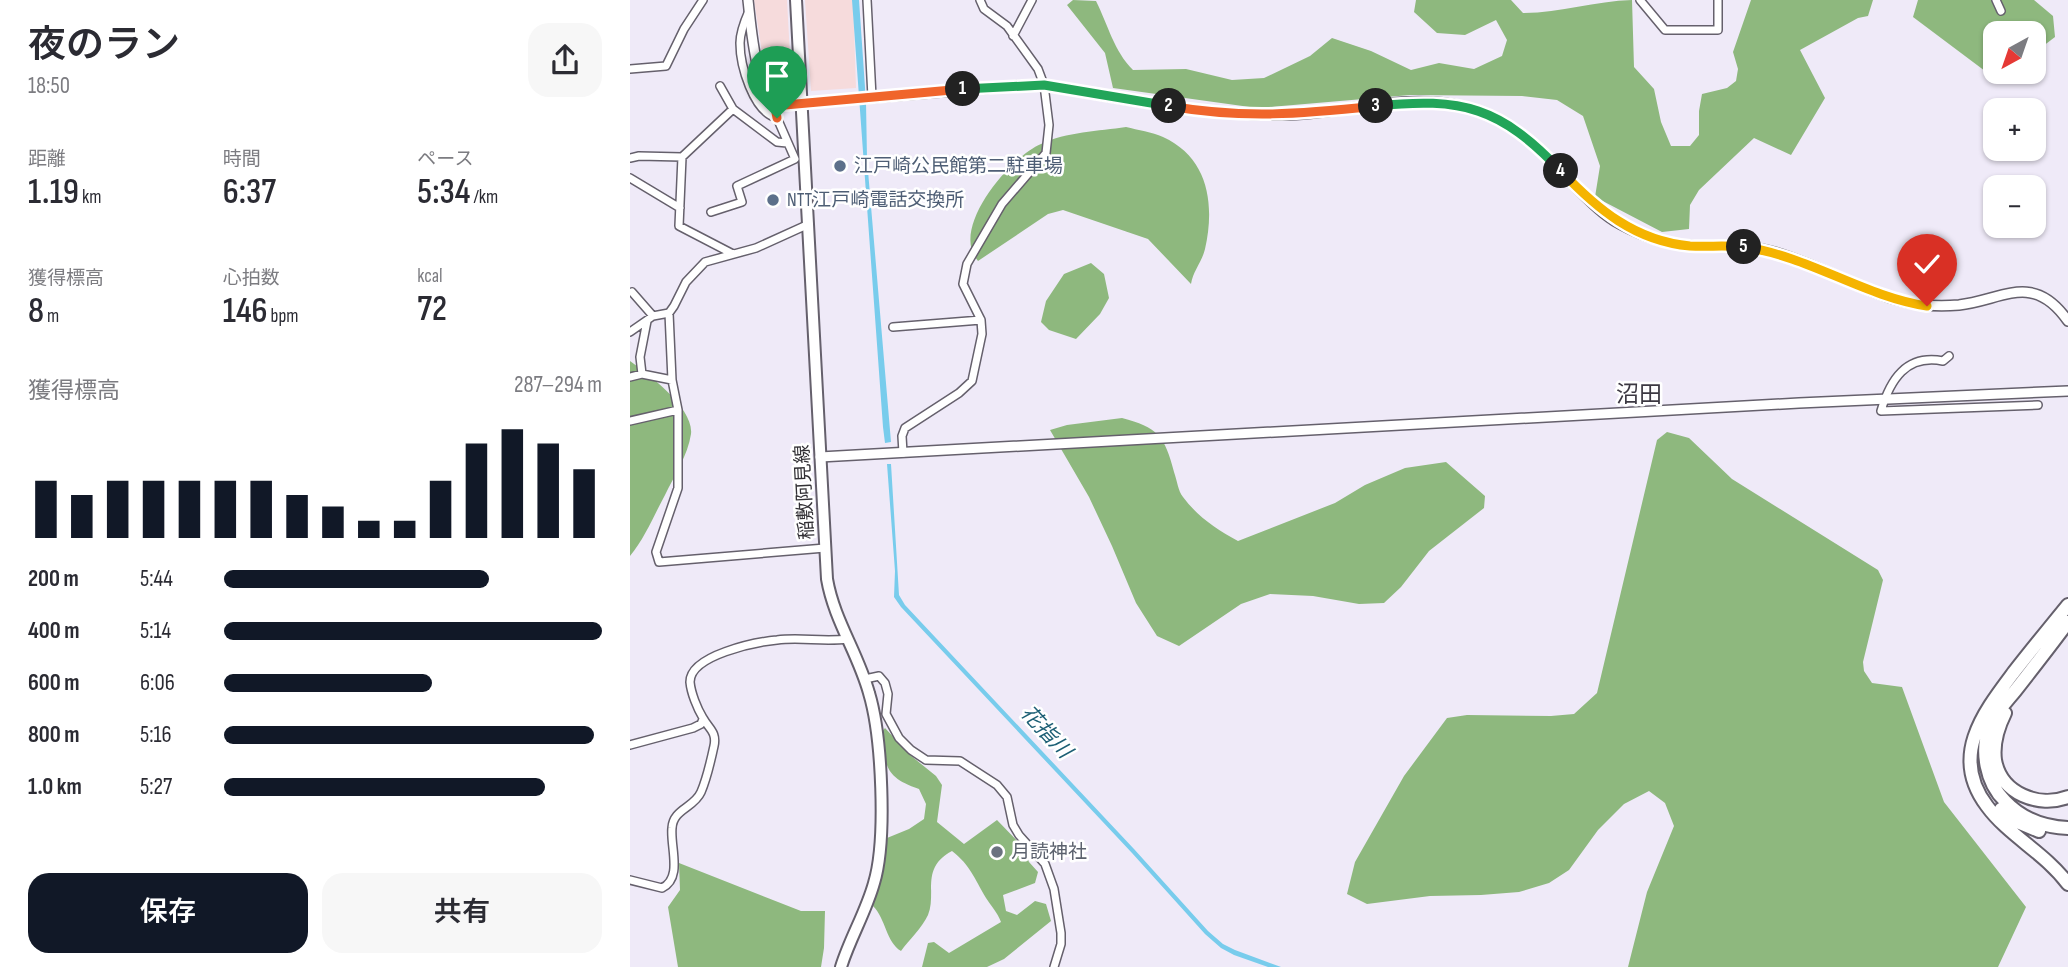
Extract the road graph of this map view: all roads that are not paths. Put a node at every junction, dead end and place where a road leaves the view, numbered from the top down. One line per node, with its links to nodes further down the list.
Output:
1 (703, 0): 12 (street)
2 (796, 0): 17 (main road, 稲敷阿見線)
3 (867, 0): 15 (street)
4 (979, 0): 11 (street)
5 (1031, 0): 11 (street)
6 (1640, 0): 7 (street)
7 (1718, 0)
8 (1996, 0): 10 (street)
9 (749, 5): 16 (street); 19 (street)
10 (2001, 11)
11 (1013, 36): 13 (street)
12 (630, 69)
13 (1044, 85): 15 (street); 31 (street); 32 (street)
14 (720, 86): 18 (street)
15 (872, 97): 17 (street)
16 (774, 102): 17 (street); 19 (street)
17 (802, 103): 26 (main road, 稲敷阿見線)
18 (733, 109): 20 (street); 21 (street)
19 (777, 118): 20 (street)
20 (787, 143): 25 (street)
21 (682, 157): 22 (street); 24 (street)
22 (630, 158)
23 (630, 178): 24 (street)
24 (680, 208): 27 (street)
25 (711, 212)
26 (810, 224): 27 (street); 45 (main road, 稲敷阿見線)
27 (733, 254): 29 (street)
28 (632, 292): 30 (street)
29 (669, 313): 30 (street); 38 (street)
30 (650, 318): 34 (street); 36 (street)
31 (981, 320): 33 (street); 44 (street)
32 (2068, 321)
33 (893, 327)
34 (630, 332)
35 (1949, 356): 40 (street)
36 (642, 374): 37 (street); 38 (street)
37 (630, 377)
38 (672, 380): 42 (street)
39 (2068, 391): 40 (street)
40 (1885, 400): 41 (street); 44 (street)
41 (2038, 405)
42 (678, 410): 43 (street); 46 (street)
43 (630, 421)
44 (903, 453): 45 (street)
45 (820, 457): 46 (main road, 稲敷阿見線)
46 (825, 548): 49 (main road, 稲敷阿見線)
47 (2068, 604): 51 (highway)
48 (2068, 622): 51 (highway)
49 (846, 639): 50 (main road, 稲敷阿見線); 52 (street)
50 (865, 679): 59 (main road, 稲敷阿見線); 60 (street)
51 (2011, 686): 54 (highway); 55 (highway); 56 (highway); 58 (highway)
52 (703, 719): 53 (street); 57 (street)
53 (630, 745)
54 (2068, 797)
55 (2068, 828)
56 (2068, 835)
57 (630, 880)
58 (2068, 884)
59 (841, 967)
60 (1054, 967)

